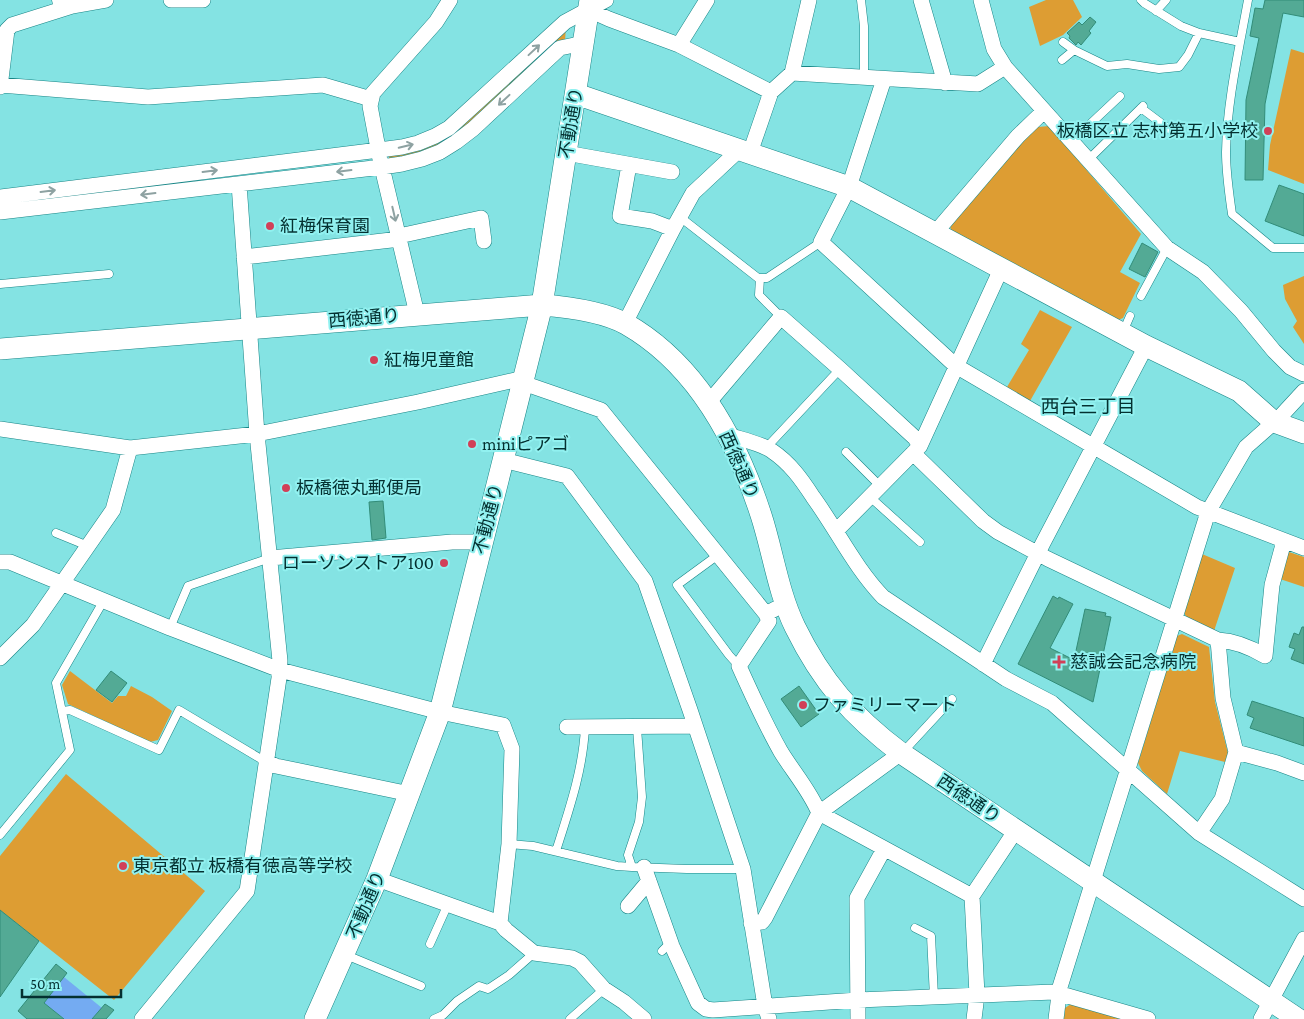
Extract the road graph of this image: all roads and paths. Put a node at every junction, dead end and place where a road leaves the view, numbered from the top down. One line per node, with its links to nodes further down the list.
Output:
1 (106, 0): 14 (street)
2 (172, 0): 3 (street)
3 (203, 0)
4 (450, 0): 32 (street)
5 (707, 0): 20 (street)
6 (809, 0): 24 (street)
7 (861, 0): 25 (lane)
8 (921, 0): 27 (street)
9 (980, 0): 23 (street)
10 (1141, 0): 15 (lane)
11 (1166, 0): 15 (lane)
12 (1248, 0): 18 (lane)
13 (595, 3): 19 (street, 不動通り); 20 (street); 36 (street, one-way to 13)
14 (61, 4): 28 (street)
15 (1156, 11): 16 (lane)
16 (1199, 33): 18 (lane); 21 (lane)
17 (1063, 42): 21 (lane)
18 (1240, 42): 53 (lane)
19 (584, 43): 30 (street, 不動通り); 41 (street, one-way to 41)
20 (678, 45): 29 (street)
21 (1074, 50): 22 (lane)
22 (1062, 60)
23 (1005, 67): 27 (street); 33 (street)
24 (792, 73): 25 (street); 29 (street)
25 (864, 78): 26 (street)
26 (884, 79): 27 (street); 44 (street)
27 (945, 83)
28 (0, 86): 32 (street)
29 (771, 92): 37 (street)
30 (576, 94): 37 (street); 38 (street, 不動通り)
31 (1120, 96): 35 (lane)
32 (371, 99): 36 (street)
33 (1044, 112): 35 (street); 48 (street)
34 (1169, 129): 39 (lane)
35 (1071, 142): 39 (street)
36 (379, 150): 41 (street); 45 (street, one-way to 36)
37 (745, 151): 44 (street); 47 (street)
38 (566, 153): 40 (street); 60 (street, 不動通り)
39 (1088, 160): 52 (street)
40 (629, 164): 42 (street); 47 (street)
41 (382, 167): 43 (street, one-way to 43); 49 (street, one-way to 49)
42 (672, 172)
43 (239, 184): 46 (street, one-way to 46); 54 (street)
44 (849, 187): 48 (street); 51 (street)
45 (0, 197)
46 (0, 212)
47 (676, 223): 57 (lane); 63 (street)
48 (935, 233): 55 (street)
49 (399, 238): 50 (street); 54 (street); 61 (street)
50 (484, 242)
51 (821, 242): 57 (lane); 67 (street)
52 (1166, 248): 59 (lane); 69 (street)
53 (1304, 248)
54 (244, 257): 64 (street)
55 (1001, 269): 65 (street); 67 (street)
56 (109, 274): 58 (lane)
57 (760, 278): 62 (lane)
58 (0, 284)
59 (1141, 296)
60 (542, 305): 61 (street, 西徳通り); 63 (street, 西徳通り); 70 (street, 不動通り)
61 (417, 314): 64 (street, 西徳通り)
62 (781, 317): 68 (street); 72 (street)
63 (625, 323): 72 (street, 西徳通り)
64 (250, 328): 66 (street, 西徳通り); 76 (street)
65 (1146, 346): 73 (street); 78 (street)
66 (0, 349)
67 (956, 366): 78 (street); 81 (street)
68 (840, 369): 80 (lane); 81 (street)
69 (1304, 374)
70 (523, 380): 76 (street); 83 (street, 不動通り); 94 (street)
71 (1304, 391): 73 (street)
72 (709, 402): 77 (street, 西徳通り)
73 (1274, 422): 75 (street); 85 (street)
74 (0, 429): 79 (street)
75 (1304, 433)
76 (257, 434): 79 (street); 95 (street)
77 (726, 434): 80 (street); 99 (street, 西徳通り)
78 (1094, 446): 85 (street); 93 (street)
79 (130, 448): 91 (street)
80 (766, 448): 86 (street)
81 (917, 449): 84 (street); 93 (street)
82 (846, 452): 84 (lane)
83 (503, 460): 89 (street, 不動通り); 111 (street)
84 (875, 492): 86 (street); 90 (lane)
85 (1208, 512): 88 (street); 101 (street)
86 (836, 531): 106 (street)
87 (56, 533): 91 (lane)
88 (1284, 541): 92 (street); 103 (street)
89 (482, 542): 95 (street); 110 (street, 不動通り)
90 (920, 542)
91 (88, 546): 97 (street)
92 (1304, 548)
93 (1039, 554): 101 (street); 106 (street)
94 (718, 555): 100 (street); 105 (lane)
95 (270, 558): 102 (lane); 107 (street)
96 (0, 562): 97 (street)
97 (61, 583): 98 (street); 104 (street)
98 (104, 600): 102 (street); 109 (lane)
99 (786, 604): 100 (street); 116 (street, 西徳通り)
100 (766, 614): 105 (street)
101 (1174, 620): 103 (street); 118 (street)
102 (170, 628): 107 (street)
103 (1218, 640): 115 (street)
104 (0, 658)
105 (739, 666): 121 (street)
106 (980, 667): 118 (street)
107 (280, 670): 110 (street); 117 (street)
108 (952, 698): 116 (lane)
109 (62, 711): 117 (lane); 124 (lane)
110 (440, 712): 120 (street, 不動通り); 125 (street)
111 (695, 726): 114 (street); 128 (street)
112 (567, 727): 113 (street)
113 (585, 727): 114 (street); 127 (lane)
114 (637, 728): 129 (lane)
115 (1236, 752): 119 (street); 123 (street)
116 (901, 753): 121 (street); 122 (street, 西徳通り)
117 (266, 762): 120 (street); 151 (street)
118 (1127, 770): 123 (street); 131 (street)
119 (1304, 773)
120 (410, 794): 130 (street, 不動通り)
121 (819, 813): 126 (street); 137 (street)
122 (1016, 830): 131 (street, 西徳通り); 132 (street)
123 (1199, 833): 133 (street)
124 (0, 835)
125 (509, 844): 127 (lane); 136 (street)
126 (884, 849): 132 (street); 148 (street)
127 (556, 851): 129 (lane)
128 (743, 868): 129 (lane); 137 (street)
129 (642, 872): 135 (street); 150 (street)
130 (377, 879): 134 (street); 142 (street, 不動通り)
131 (1093, 882): 145 (street); 149 (street, 西徳通り)
132 (972, 896): 146 (street)
133 (1304, 899)
134 (448, 904): 136 (street); 140 (lane)
135 (628, 906)
136 (500, 923): 141 (street)
137 (750, 924): 150 (street)
138 (914, 928): 147 (lane)
139 (1304, 939): 149 (street)
140 (430, 944)
141 (534, 953): 144 (street); 153 (lane)
142 (344, 954): 143 (lane); 152 (street, 不動通り)
143 (421, 986)
144 (604, 989): 154 (lane); 155 (street)
145 (1059, 993): 146 (street); 158 (street); 159 (street)
146 (977, 995): 147 (street); 157 (street)
147 (934, 997): 148 (street)
148 (858, 1000): 150 (street); 156 (street)
149 (1266, 1010): 160 (street, 西徳通り)
150 (767, 1012)
151 (142, 1019)
152 (315, 1019)
153 (434, 1019)
154 (570, 1019)
155 (644, 1019)
156 (858, 1019)
157 (974, 1019)
158 (1056, 1019)
159 (1148, 1019)
160 (1298, 1019)

